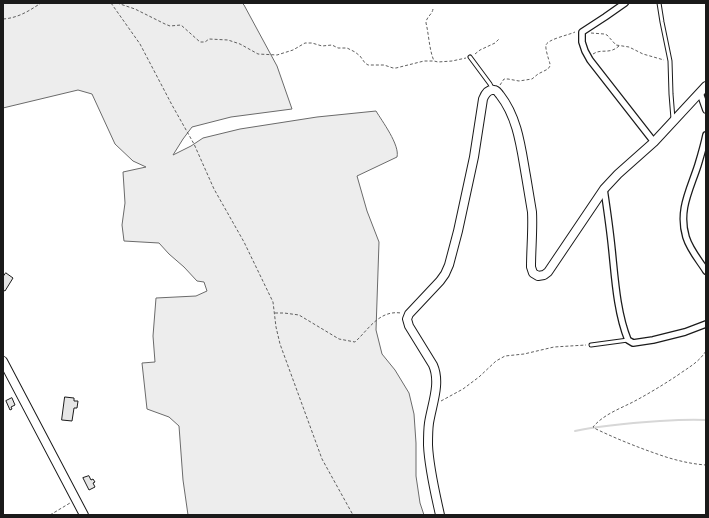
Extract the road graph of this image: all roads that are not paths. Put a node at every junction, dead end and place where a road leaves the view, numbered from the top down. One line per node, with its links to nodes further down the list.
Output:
1 (625, 3): 10 (street)
2 (659, 3): 8 (lane)
3 (470, 57): 5 (lane)
4 (706, 86): 6 (main road)
5 (495, 90): 11 (main road); 18 (main road)
6 (700, 93): 7 (street); 8 (main road)
7 (706, 110)
8 (673, 121): 10 (main road)
9 (706, 135): 12 (street)
10 (654, 142): 11 (main road)
11 (604, 189): 14 (street)
12 (706, 271)
13 (706, 324): 14 (street)
14 (628, 340): 15 (lane)
15 (591, 344)
16 (3, 361): 17 (main road)
17 (84, 515)
18 (440, 515)

